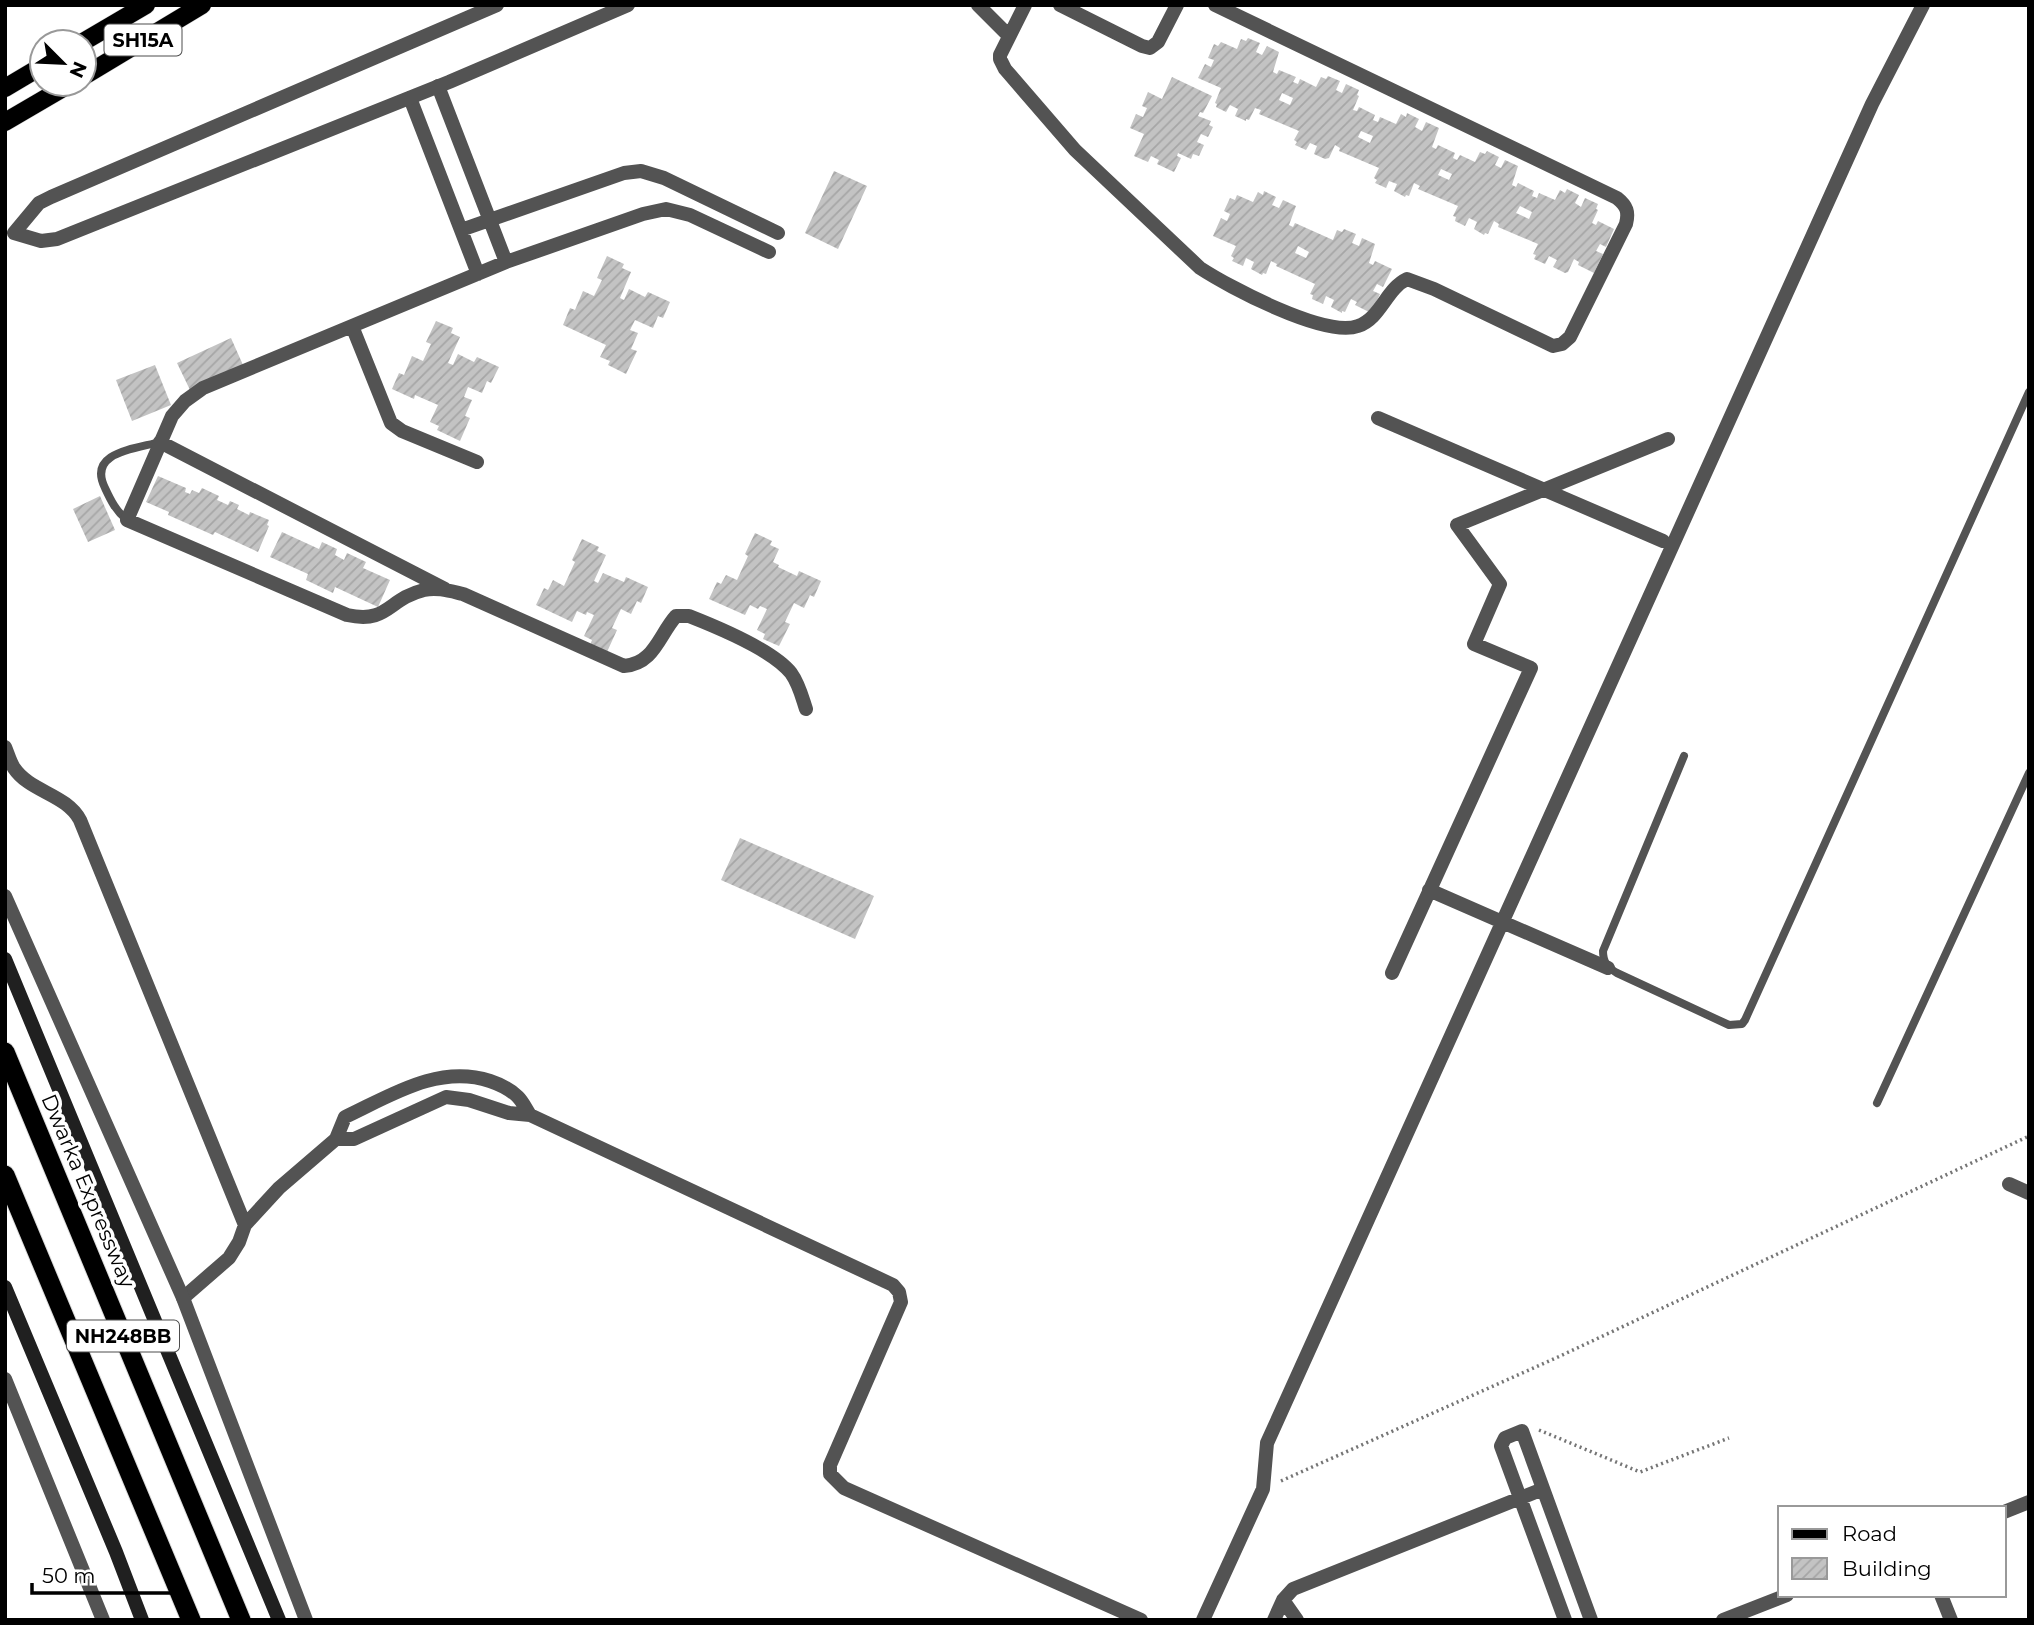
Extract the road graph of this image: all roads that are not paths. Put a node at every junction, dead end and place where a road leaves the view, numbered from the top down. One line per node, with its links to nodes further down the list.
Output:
1 (146, 5): 12 (main road, SH15A)
2 (202, 5): 14 (main road, SH15A)
3 (497, 5): 24 (street)
4 (628, 5): 16 (street)
5 (1006, 5): 11 (street)
6 (1059, 5): 7 (street)
7 (1177, 5)
8 (1215, 5): 13 (street)
9 (1923, 5): 44 (street)
10 (983, 7): 13 (street)
11 (1021, 11): 13 (street)
12 (98, 33)
13 (1009, 36)
14 (98, 68)
15 (28, 74): 17 (main road)
16 (438, 86): 18 (street); 21 (street)
17 (5, 88)
18 (410, 97): 22 (street); 24 (street)
19 (46, 98): 20 (main road)
20 (5, 122)
21 (491, 222): 22 (street); 23 (street); 26 (street)
22 (461, 230): 27 (street)
23 (778, 233)
24 (9, 234)
25 (769, 252): 26 (street)
26 (506, 262): 27 (street)
27 (478, 274): 28 (street)
28 (352, 326): 32 (street); 33 (street)
29 (2029, 392): 46 (lane)
30 (1378, 418): 34 (street)
31 (1668, 439): 34 (street)
32 (160, 442): 35 (street); 35 (lane); 37 (street)
33 (477, 462)
34 (1544, 489): 36 (street); 42 (street)
35 (127, 520): 37 (street)
36 (1663, 541)
37 (449, 590): 38 (street)
38 (806, 709)
39 (5, 747): 55 (street)
40 (1684, 756): 46 (lane)
41 (2029, 773): 49 (lane)
42 (1429, 890): 44 (street); 47 (street)
43 (5, 896): 57 (street)
44 (1503, 922): 46 (street); 73 (street)
45 (5, 959): 70 (main road)
46 (1608, 968)
47 (1392, 973)
48 (5, 1052): 69 (highway, Dwarka Expressway / NH248BB)
49 (1877, 1103)
50 (530, 1115): 51 (street); 51 (street); 72 (street)
51 (336, 1139): 55 (street)
52 (5, 1175): 68 (highway, NH248BB)
53 (2009, 1184): 54 (street)
54 (2029, 1193)
55 (245, 1225): 57 (street)
56 (5, 1287): 67 (main road)
57 (183, 1298): 71 (street)
58 (5, 1379): 66 (street)
59 (1543, 1489): 60 (street); 60 (street); 77 (street)
60 (1521, 1499): 65 (street); 76 (street)
61 (2029, 1502): 62 (street)
62 (2006, 1511)
63 (1782, 1597): 78 (street)
64 (1942, 1597): 79 (street)
65 (1283, 1600): 74 (street); 75 (street)
66 (103, 1620)
67 (142, 1620)
68 (191, 1620)
69 (241, 1620)
70 (279, 1620)
71 (306, 1620)
72 (1141, 1620)
73 (1203, 1620)
74 (1274, 1620)
75 (1297, 1620)
76 (1565, 1620)
77 (1591, 1620)
78 (1723, 1620)
79 (1951, 1620)

